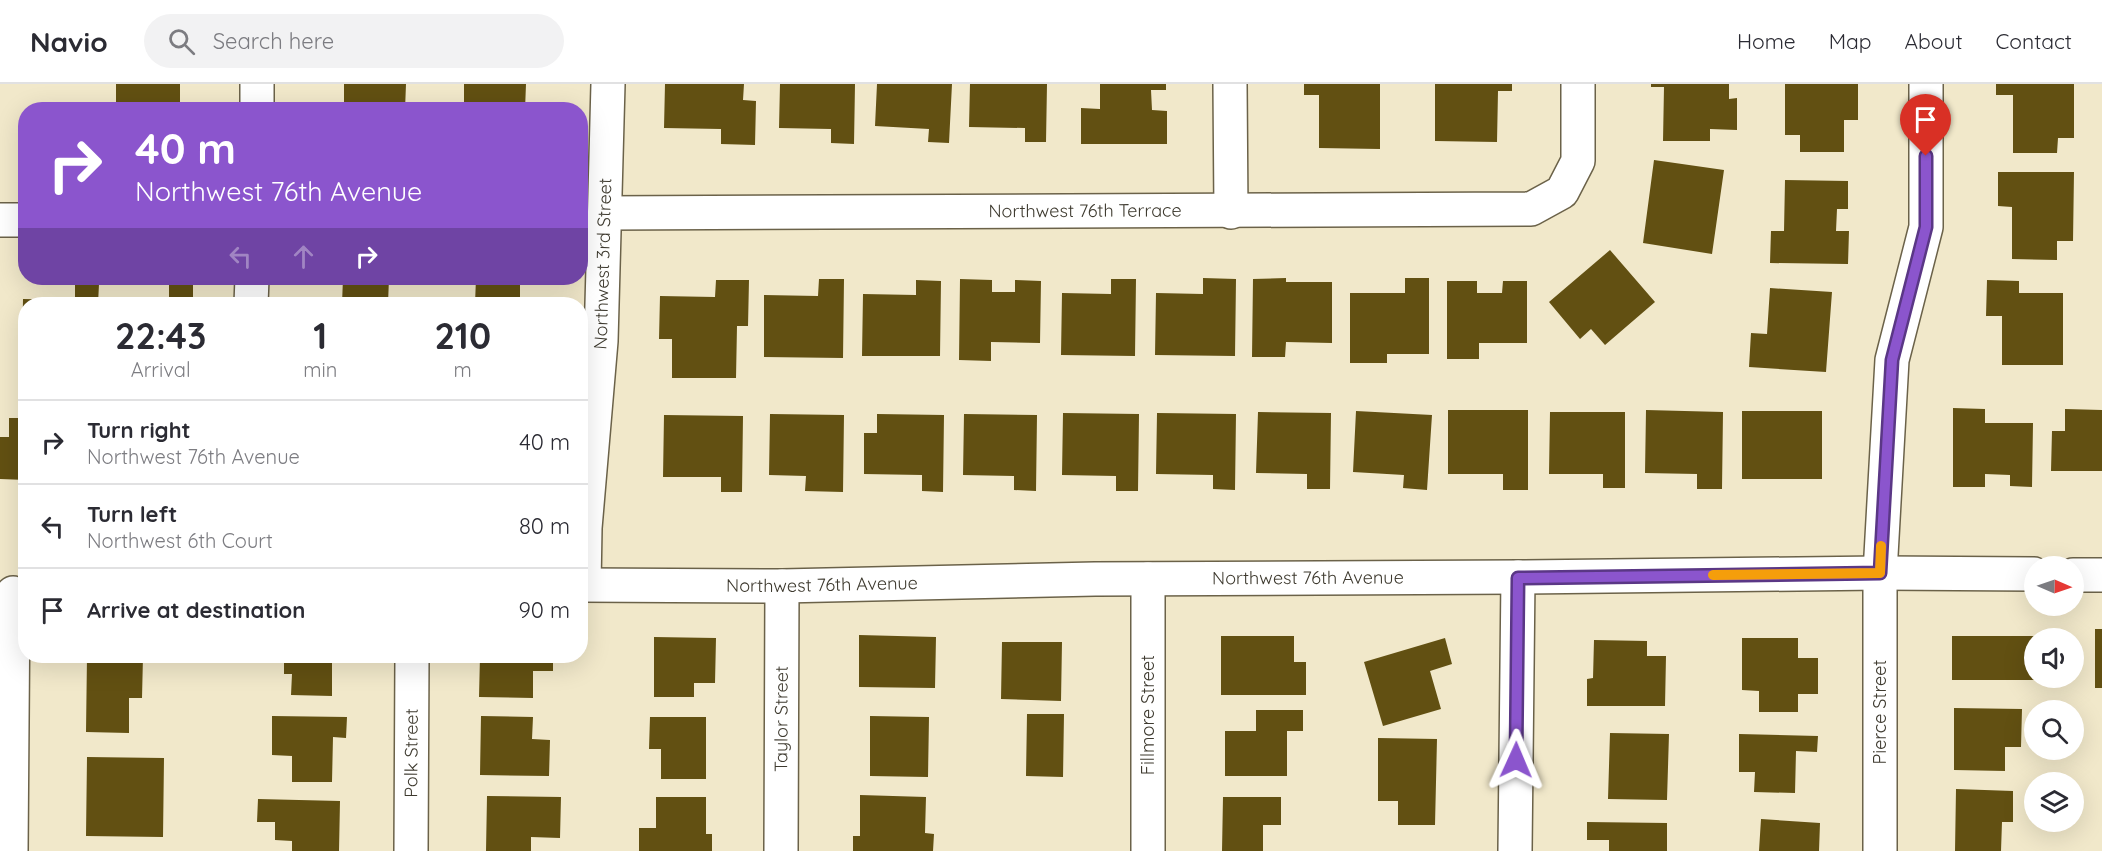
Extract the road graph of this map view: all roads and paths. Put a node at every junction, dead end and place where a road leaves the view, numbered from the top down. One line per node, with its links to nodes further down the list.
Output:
1 (257, 84): 6 (street)
2 (608, 84): 8 (street, Northwest 3rd Street)
3 (1230, 84): 7 (street)
4 (1578, 84): 7 (street, Northwest 76th Terrace)
5 (1926, 84): 12 (street, Pierce Street)
6 (257, 102)
7 (1231, 212): 8 (street, Northwest 76th Terrace)
8 (605, 213): 11 (street, Northwest 3rd Street)
9 (0, 220): 10 (street)
10 (18, 220)
11 (588, 495)
12 (1880, 573): 13 (street, Northwest 76th Avenue); 16 (street, Northwest 76th Avenue); 27 (street, Pierce Street)
13 (2024, 574)
14 (2084, 575): 15 (street)
15 (2102, 575)
16 (1518, 578): 17 (street, Northwest 76th Avenue); 26 (street)
17 (1148, 579): 19 (street, Northwest 76th Avenue); 25 (street, Fillmore Street)
18 (588, 585): 19 (street, Northwest 76th Avenue)
19 (782, 586): 24 (street, Taylor Street)
20 (13, 592): 22 (street)
21 (412, 663): 23 (street, Polk Street)
22 (11, 851)
23 (411, 851)
24 (781, 851)
25 (1148, 851)
26 (1515, 851)
27 (1880, 851)

